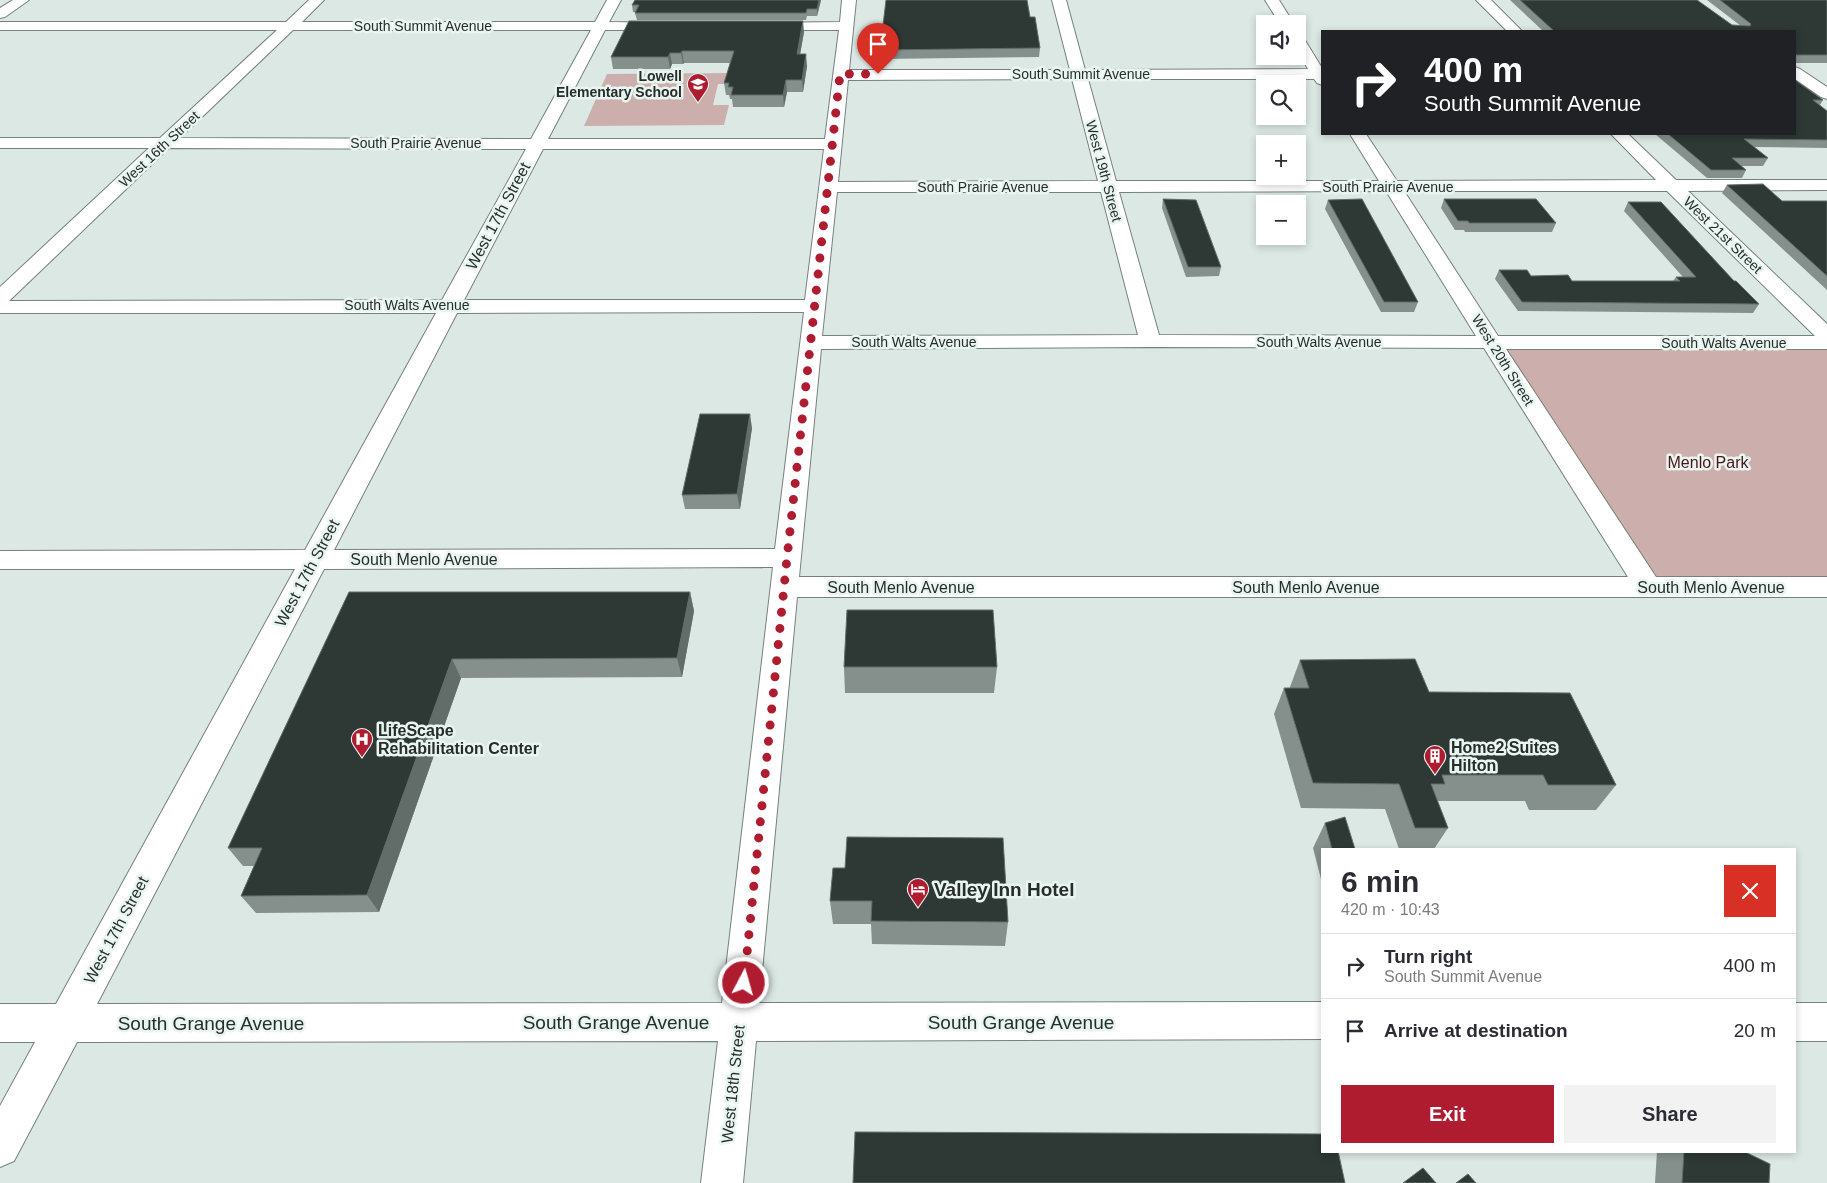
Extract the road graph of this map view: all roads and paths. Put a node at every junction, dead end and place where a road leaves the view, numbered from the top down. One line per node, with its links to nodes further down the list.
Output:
1 (22, 0): 8 (street)
2 (317, 0): 11 (street, West 16th Street)
3 (614, 0): 12 (street, West 17th Street)
4 (849, 0): 15 (street, West 18th Street)
5 (1059, 0): 20 (street, West 19th Street)
6 (1272, 0): 9 (street)
7 (1483, 0): 16 (street)
8 (0, 14)
9 (1281, 15)
10 (0, 26): 11 (street, South Summit Avenue)
11 (290, 26): 12 (street, South Summit Avenue); 27 (street, West 16th Street)
12 (600, 26): 13 (street, South Summit Avenue); 28 (street, West 17th Street)
13 (679, 26)
14 (757, 26): 15 (street)
15 (846, 26): 19 (street, West 18th Street)
16 (1514, 30)
17 (1306, 53): 22 (street)
18 (1796, 73): 21 (street); 23 (street)
19 (840, 74): 20 (street, South Summit Avenue); 29 (street, West 18th Street)
20 (1078, 74): 22 (street, South Summit Avenue); 33 (street, West 19th Street)
21 (1822, 74)
22 (1321, 76)
23 (1827, 94)
24 (1359, 135): 34 (street, West 20th Street)
25 (1620, 135): 30 (street, West 21st Street)
26 (0, 143): 27 (street, South Prairie Avenue)
27 (166, 143): 28 (street, South Prairie Avenue); 35 (street, West 16th Street)
28 (536, 143): 29 (street, South Prairie Avenue); 36 (street, West 17th Street)
29 (832, 144): 32 (street, West 18th Street)
30 (1671, 185): 31 (street, South Prairie Avenue); 34 (street, South Prairie Avenue); 39 (street, West 21st Street)
31 (1827, 185)
32 (828, 187): 33 (street, South Prairie Avenue); 37 (street, West 18th Street)
33 (1108, 187): 34 (street, South Prairie Avenue); 40 (street, West 19th Street)
34 (1394, 187): 42 (street, West 20th Street)
35 (0, 298)
36 (451, 305): 37 (street, South Walts Avenue); 38 (street, South Walts Avenue); 46 (street, West 17th Street)
37 (814, 306): 41 (street, West 18th Street)
38 (0, 307)
39 (1827, 336)
40 (1150, 341): 41 (street, South Walts Avenue); 42 (street, South Walts Avenue)
41 (811, 343): 44 (street, West 18th Street)
42 (1492, 343): 43 (street, South Walts Avenue); 48 (street, West 20th Street)
43 (1827, 344)
44 (787, 558): 46 (street, South Menlo Avenue); 47 (street, West 18th Street)
45 (0, 560): 46 (street, South Menlo Avenue)
46 (314, 560): 55 (street, West 17th Street)
47 (785, 587): 48 (street, South Menlo Avenue); 50 (street, West 18th Street)
48 (1648, 587): 49 (street, South Menlo Avenue)
49 (1827, 587)
50 (740, 1022): 51 (street, South Grange Avenue); 55 (street, South Grange Avenue); 57 (street, West 18th Street)
51 (1321, 1022)
52 (1796, 1022): 53 (street)
53 (1827, 1022)
54 (0, 1023): 55 (street, South Grange Avenue)
55 (66, 1023): 56 (street, West 17th Street)
56 (0, 1147)
57 (722, 1183)

